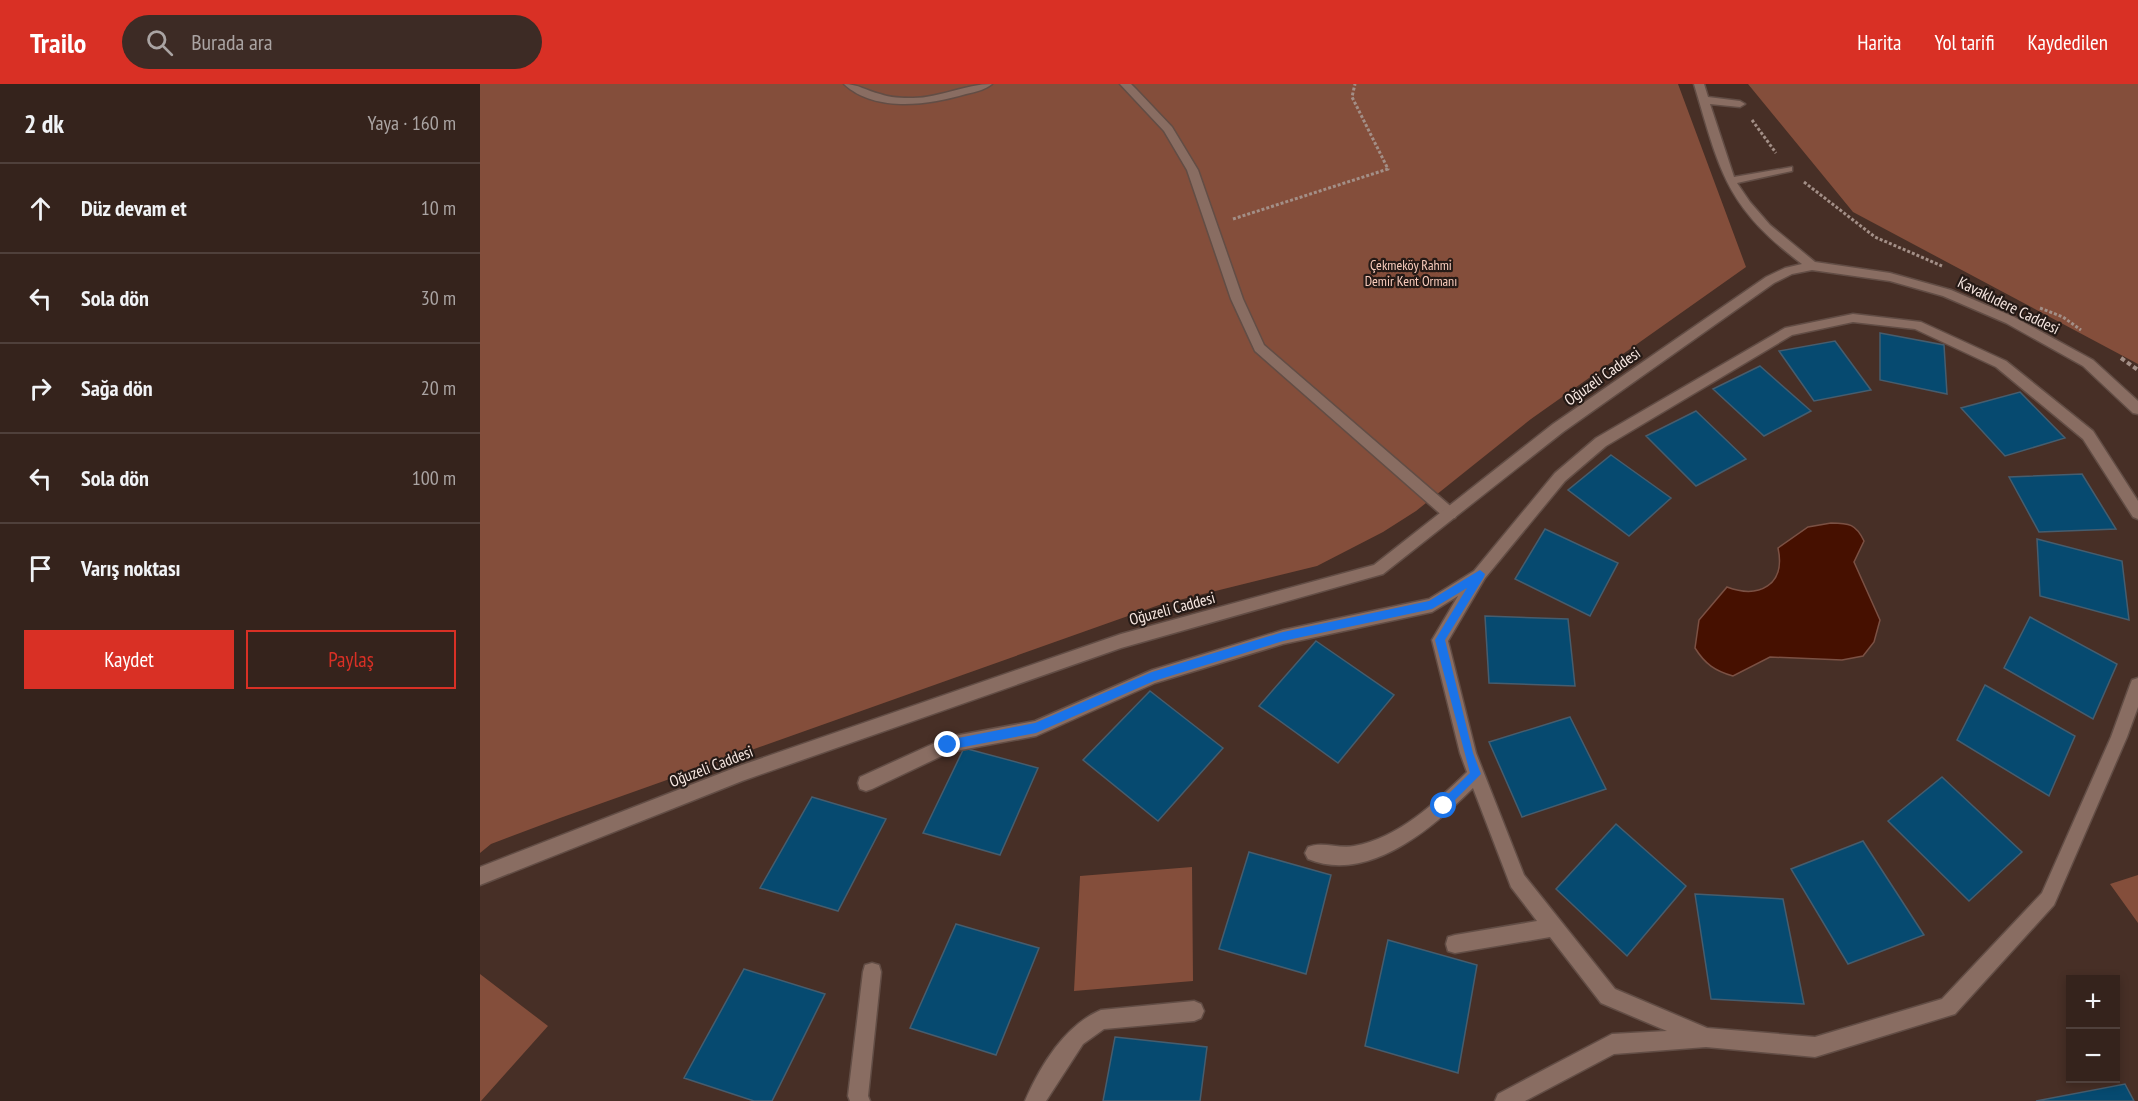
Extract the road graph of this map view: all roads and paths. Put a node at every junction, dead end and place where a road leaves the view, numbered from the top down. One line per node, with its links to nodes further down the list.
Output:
1 (849, 84): 2 (street)
2 (987, 84)
3 (1125, 84): 10 (street)
4 (1355, 84): 10 (path)
5 (1699, 84): 6 (street)
6 (1704, 100): 7 (street); 9 (street)
7 (1740, 104): 8 (path)
8 (1788, 169): 9 (street); 12 (path)
9 (1730, 181): 11 (street)
10 (1212, 226): 19 (street)
11 (1812, 266): 17 (street, Kavaklıdere Caddesi); 19 (street, Oğuzeli Caddesi)
12 (1943, 267)
13 (2030, 303): 14 (path)
14 (2082, 330)
15 (2119, 357): 16 (path)
16 (2138, 370)
17 (2138, 409)
18 (2138, 512): 20 (street)
19 (1450, 513): 25 (street, Oğuzeli Caddesi)
20 (1480, 574): 22 (street); 23 (street)
21 (2138, 685): 30 (street)
22 (1476, 774): 24 (street); 26 (street)
23 (866, 783)
24 (1314, 853)
25 (480, 876)
26 (1553, 927): 27 (street); 30 (street)
27 (1455, 944)
28 (872, 972): 31 (street)
29 (1194, 1011): 32 (street)
30 (1707, 1038): 33 (street)
31 (860, 1101)
32 (1035, 1101)
33 (1504, 1101)

